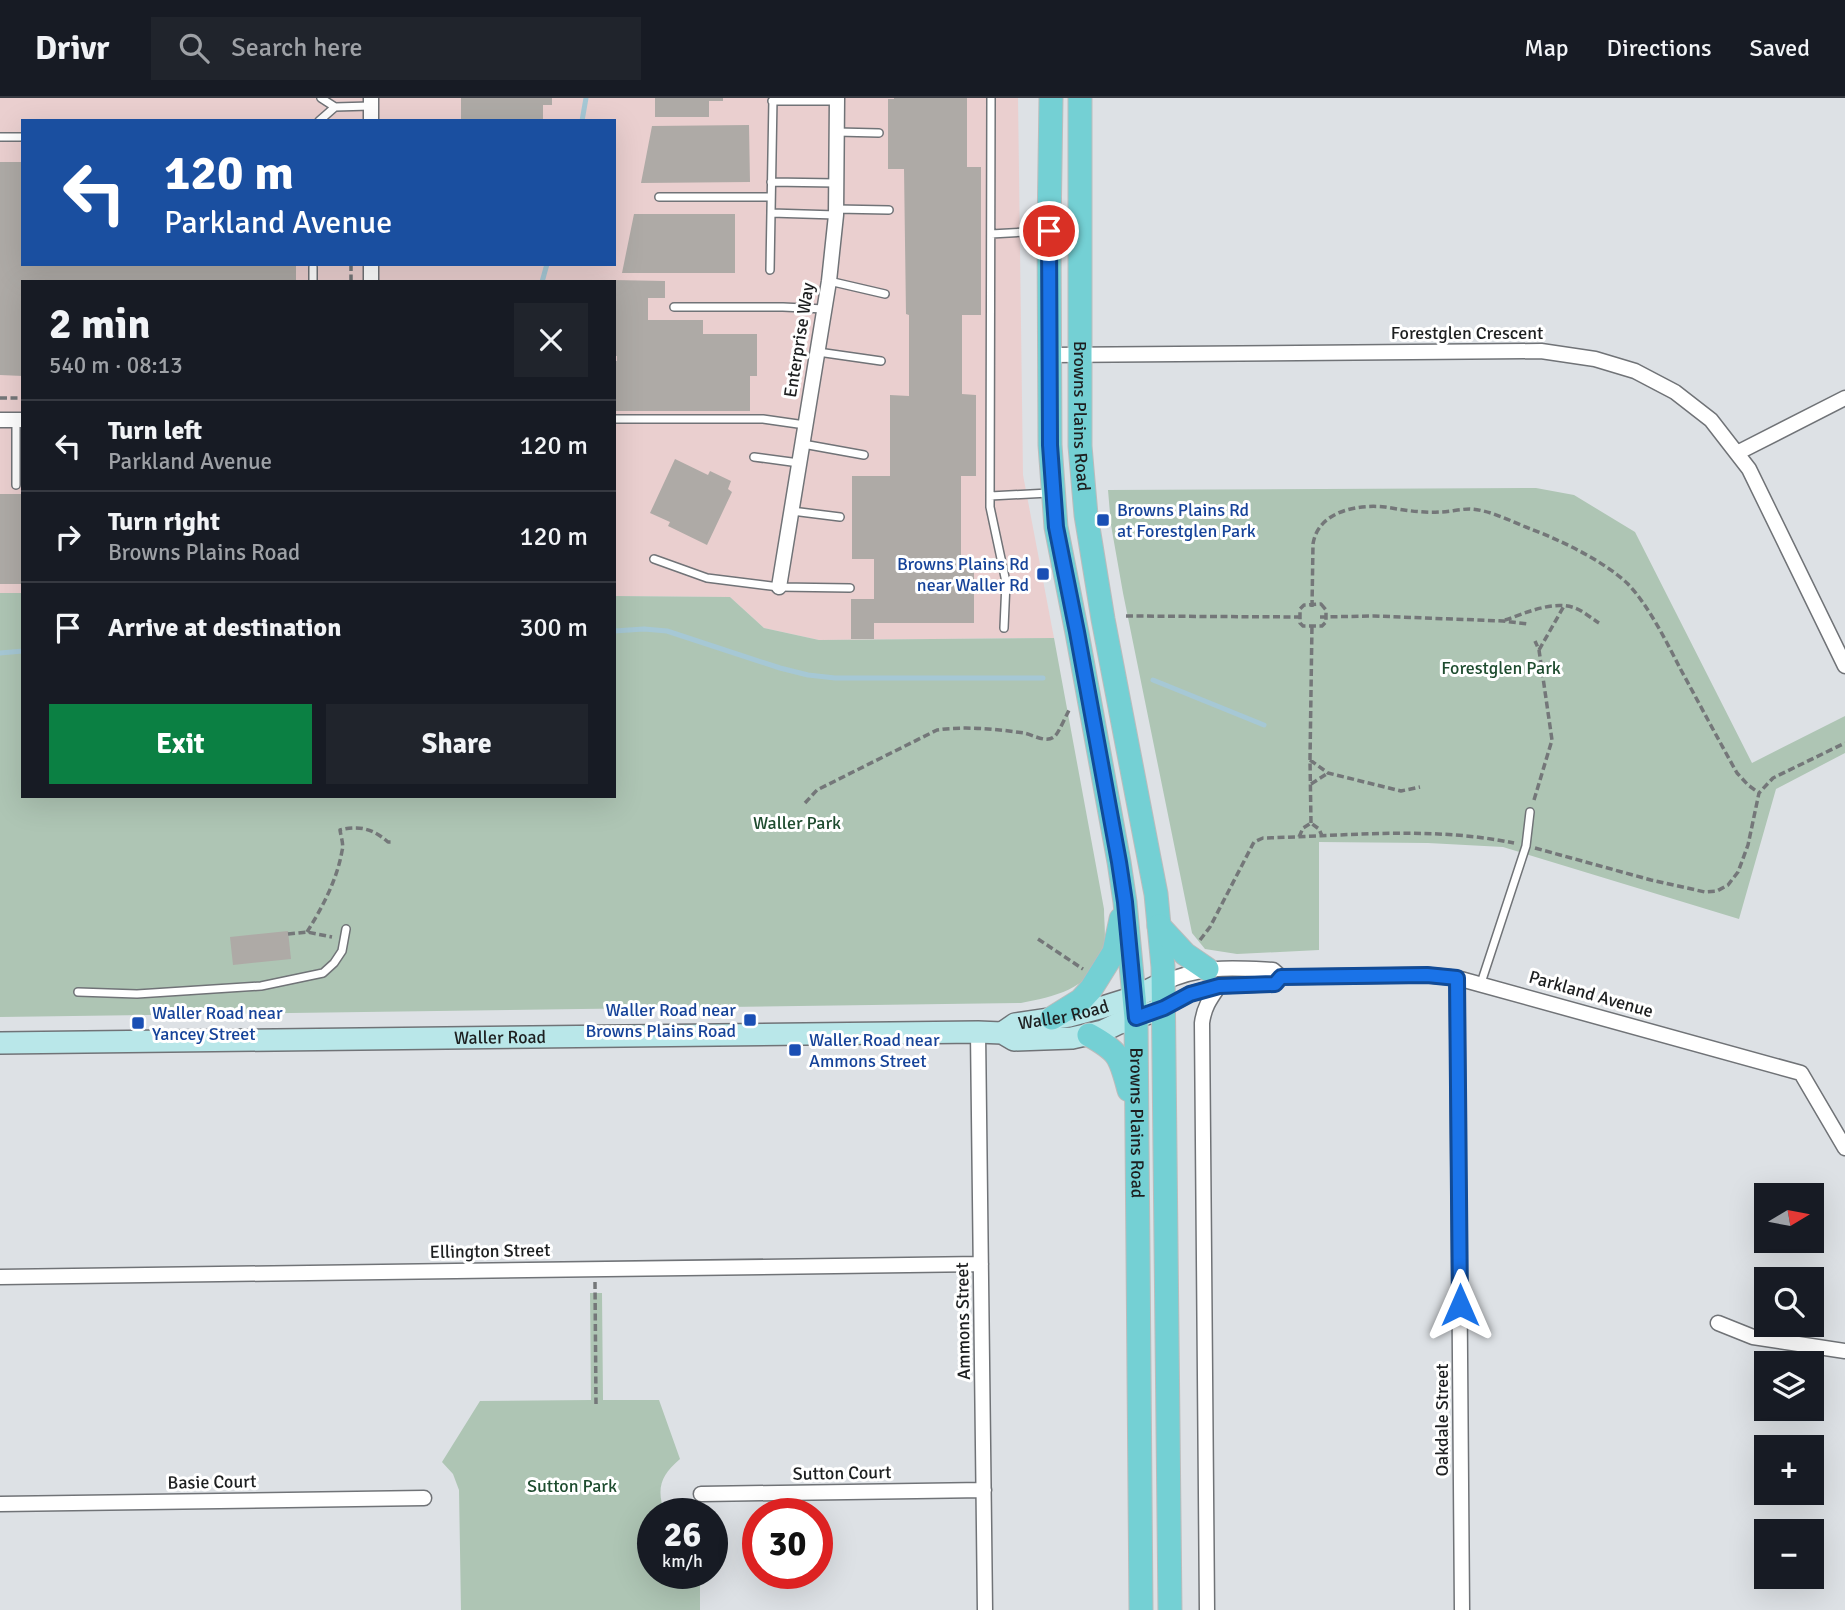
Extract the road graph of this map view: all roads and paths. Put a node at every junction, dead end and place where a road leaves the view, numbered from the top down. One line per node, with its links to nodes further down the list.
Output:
1 (321, 98): 7 (lane)
2 (991, 98): 22 (lane)
3 (1051, 98): 21 (main road, Browns Plains Road)
4 (1080, 98): 32 (main road, Browns Plains Road)
5 (772, 100): 6 (lane); 14 (lane)
6 (837, 100): 10 (street, Enterprise Way)
7 (335, 107): 8 (lane); 9 (lane)
8 (371, 108)
9 (320, 119)
10 (837, 132): 11 (lane); 15 (street, Enterprise Way)
11 (879, 133)
12 (0, 137): 13 (lane)
13 (21, 137)
14 (771, 183): 15 (lane); 17 (lane)
15 (836, 183): 19 (street, Enterprise Way)
16 (659, 197): 17 (lane)
17 (771, 197): 20 (lane)
18 (889, 210): 19 (lane)
19 (836, 212): 20 (lane); 26 (street, Enterprise Way)
20 (771, 214): 24 (lane)
21 (1049, 231): 22 (lane); 31 (main road, Browns Plains Road)
22 (991, 234): 48 (lane)
23 (313, 267): 25 (lane)
24 (770, 270)
25 (313, 280)
26 (829, 281): 27 (lane); 29 (street, Enterprise Way)
27 (885, 294)
28 (674, 307): 29 (lane)
29 (824, 309): 30 (street, Enterprise Way)
30 (817, 352): 33 (lane); 40 (street, Enterprise Way)
31 (1051, 355): 32 (street, Forestglen Crescent); 47 (main road, Browns Plains Road)
32 (1080, 355): 42 (street, Forestglen Crescent); 81 (main road, Browns Plains Road)
33 (881, 361)
34 (0, 398): 35 (path)
35 (21, 398)
36 (1845, 398): 42 (street)
37 (616, 419): 40 (lane)
38 (0, 420): 39 (street)
39 (20, 420): 46 (lane)
40 (805, 425): 41 (street, Enterprise Way)
41 (802, 444): 43 (lane); 45 (street, Enterprise Way)
42 (1737, 453): 67 (street, Forestglen Crescent)
43 (864, 455)
44 (754, 457): 45 (lane)
45 (799, 463): 49 (street, Enterprise Way)
46 (16, 485)
47 (1053, 493): 48 (lane); 80 (main road, Browns Plains Road)
48 (990, 496): 64 (lane)
49 (791, 511): 50 (lane); 52 (street, Enterprise Way)
50 (840, 517)
51 (654, 559): 52 (lane)
52 (779, 587): 53 (lane)
53 (850, 588)
54 (1312, 606): 57 (path); 59 (path); 73 (path)
55 (1564, 606): 60 (path); 61 (path); 66 (path)
56 (1126, 616): 57 (path)
57 (1302, 617): 63 (path)
58 (1320, 617): 59 (path)
59 (1326, 617): 60 (path); 63 (path)
60 (1503, 621): 62 (path)
61 (1599, 623)
62 (1528, 624)
63 (1312, 625): 69 (path)
64 (1003, 628)
65 (1535, 640): 66 (path)
66 (1539, 650): 75 (path)
67 (1845, 666)
68 (1068, 696): 74 (path)
69 (1310, 760): 70 (path); 71 (path)
70 (1328, 773): 71 (path); 72 (path)
71 (1311, 784): 76 (path)
72 (1420, 787)
73 (1759, 793)
74 (805, 803)
75 (1530, 812): 92 (lane)
76 (1311, 823): 77 (path); 78 (path)
77 (1322, 836)
78 (1299, 837)
79 (393, 842): 83 (path)
80 (1125, 902): 94 (main road, Browns Plains Road); 96 (main road)
81 (1159, 926): 89 (main road); 91 (main road, Browns Plains Road)
82 (346, 929): 86 (lane)
83 (307, 932): 84 (path); 86 (path)
84 (288, 934)
85 (1038, 939): 87 (path)
86 (344, 940): 93 (lane)
87 (1068, 959)
88 (1281, 977): 89 (street, Parkland Avenue); 89 (street, Parkland Avenue); 90 (street, Parkland Avenue)
89 (1213, 978): 91 (street, Parkland Avenue); 95 (street, Parkland Avenue); 116 (street)
90 (1457, 978): 92 (street, Parkland Avenue); 117 (street, Oakdale Street)
91 (1163, 983): 94 (street, Waller Road); 95 (main road, Browns Plains Road)
92 (1481, 983): 102 (street, Parkland Avenue)
93 (78, 992)
94 (1135, 1007): 95 (street, Waller Road); 96 (street, Waller Road); 99 (street, Waller Road); 101 (main road, Browns Plains Road)
95 (1164, 1008): 115 (main road, Browns Plains Road)
96 (1052, 1018): 98 (street, Waller Road)
97 (978, 1032): 98 (street, Waller Road); 100 (street, Waller Road); 103 (street, Ammons Street)
98 (1002, 1033): 99 (street, Waller Road)
99 (1089, 1035): 101 (main road)
100 (0, 1043)
101 (1137, 1120): 114 (main road, Browns Plains Road)
102 (1845, 1148)
103 (981, 1265): 104 (street, Ellington Street); 109 (street, Ammons Street)
104 (595, 1269): 105 (street, Ellington Street); 108 (path)
105 (0, 1277)
106 (1718, 1323): 107 (street)
107 (1845, 1351)
108 (596, 1404)
109 (984, 1490): 110 (street, Sutton Court); 113 (street, Ammons Street)
110 (701, 1494)
111 (424, 1498): 112 (street, Basie Court)
112 (0, 1504)
113 (985, 1610)
114 (1141, 1610)
115 (1170, 1610)
116 (1207, 1610)
117 (1462, 1610)

